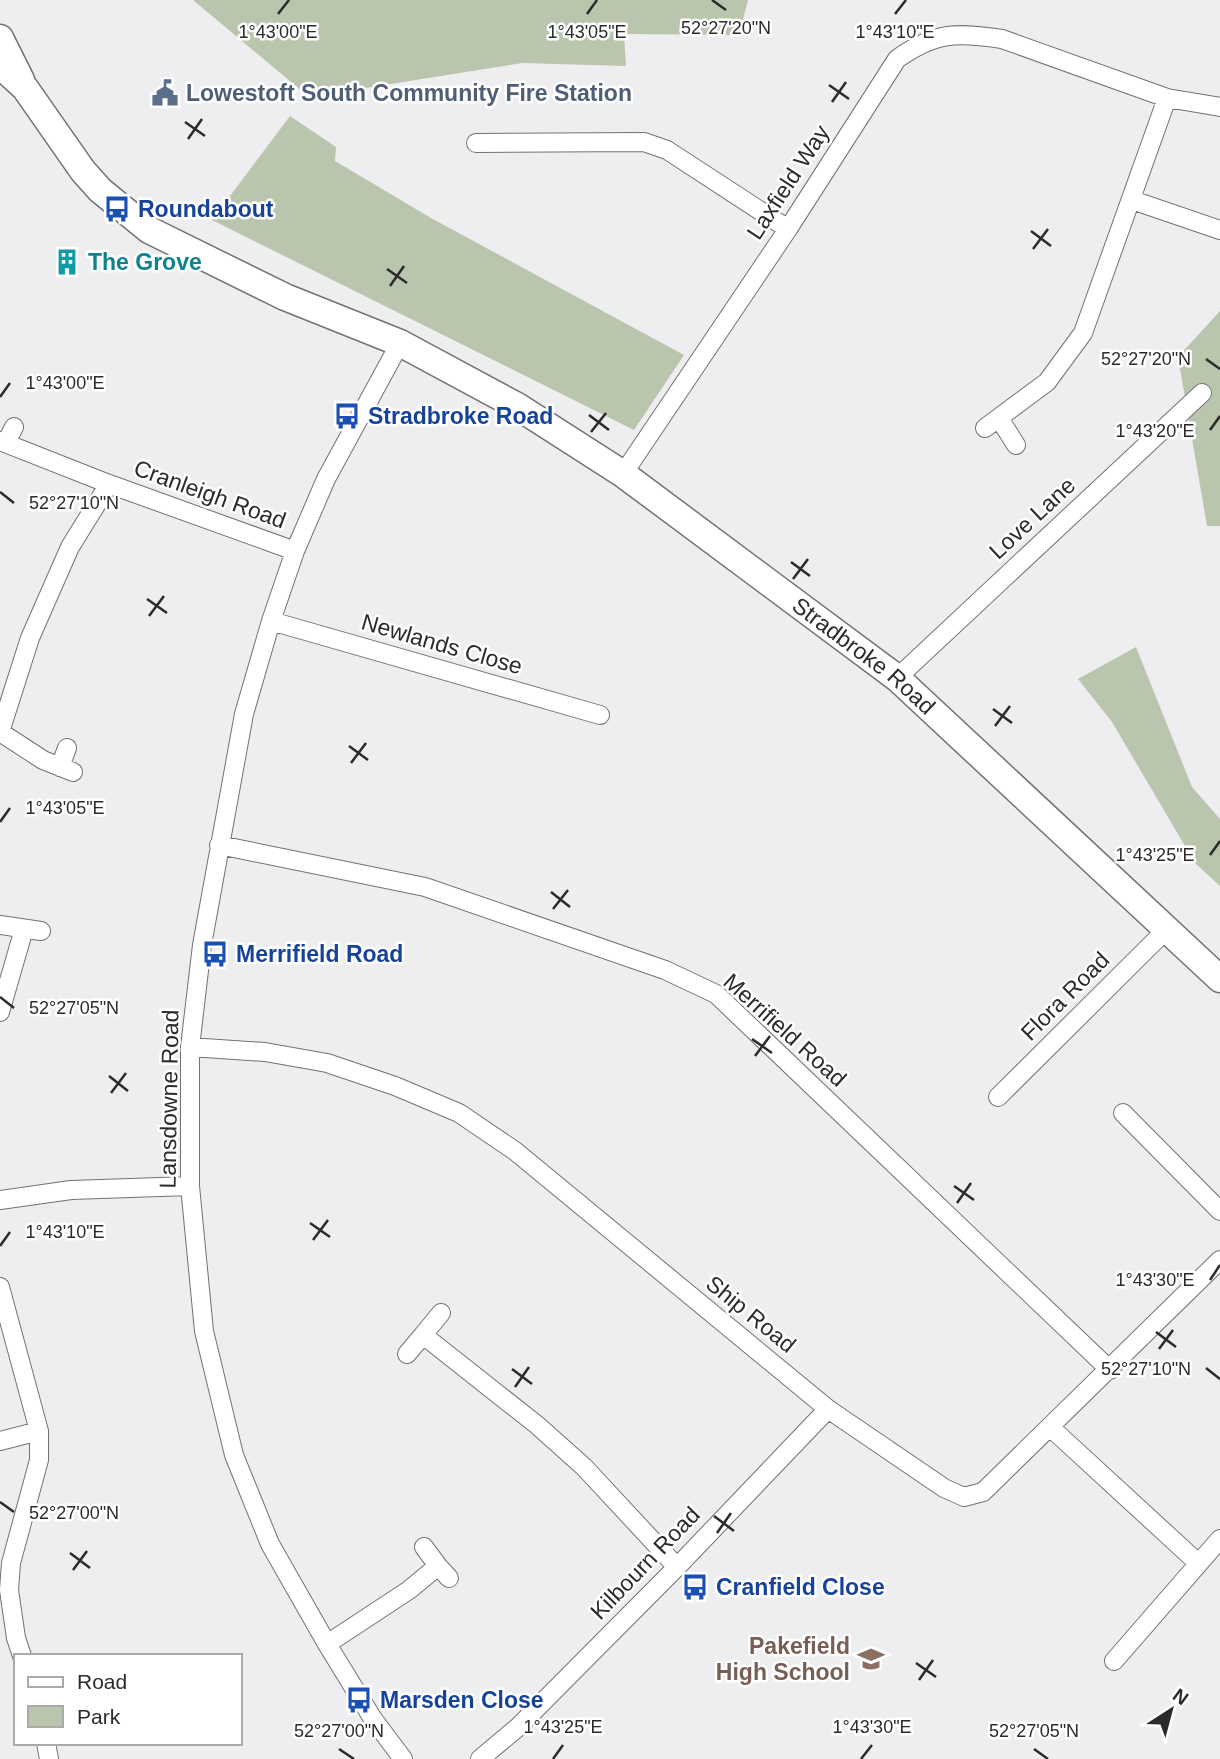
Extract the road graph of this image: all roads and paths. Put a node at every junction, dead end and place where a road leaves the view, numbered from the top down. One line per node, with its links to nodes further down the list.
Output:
1 (0, 38): 3 (main road, Stradbroke Road)
2 (0, 65): 3 (main road, Stradbroke Road)
3 (24, 88): 10 (main road, Stradbroke Road)
4 (1167, 98): 5 (street, Laxfield Way); 7 (street); 8 (street, Laxfield Way)
5 (1220, 107)
6 (476, 143): 8 (street)
7 (1132, 200): 9 (street); 13 (street)
8 (788, 229): 14 (street, Laxfield Way)
9 (1220, 230)
10 (400, 343): 14 (main road, Stradbroke Road); 16 (street, Lansdowne Road)
11 (1202, 393): 18 (street, Love Lane)
12 (7, 437): 15 (street, Cranleigh Road)
13 (1016, 445)
14 (623, 474): 18 (main road, Stradbroke Road)
15 (109, 484): 16 (street, Cranleigh Road); 20 (street, Cranleigh Road)
16 (295, 551): 17 (street, Lansdowne Road)
17 (271, 621): 19 (street, Newlands Close); 22 (street, Lansdowne Road)
18 (897, 678): 24 (main road, Stradbroke Road)
19 (600, 715)
20 (0, 732): 21 (street, Cranleigh Road)
21 (67, 748)
22 (219, 845): 27 (street, Lansdowne Road); 38 (street, Merrifield Road)
23 (0, 925): 26 (street)
24 (1167, 929): 25 (main road, Stradbroke Road); 28 (street, Flora Road)
25 (1220, 979)
26 (0, 1012)
27 (190, 1047): 30 (street, Lansdowne Road); 39 (street, Ship Road)
28 (998, 1097)
29 (1123, 1113): 32 (street)
30 (190, 1186): 31 (street); 48 (street, Lansdowne Road)
31 (0, 1200)
32 (1220, 1212)
33 (1220, 1260): 38 (street, Ship Road)
34 (0, 1287): 41 (street)
35 (441, 1313): 36 (street)
36 (423, 1335): 37 (street); 46 (street)
37 (407, 1354)
38 (1110, 1370): 40 (street, Ship Road)
39 (828, 1409): 40 (street, Ship Road); 46 (street, Kilbourn Road)
40 (1050, 1427): 45 (street)
41 (39, 1431): 42 (street); 47 (street)
42 (0, 1441)
43 (1220, 1539): 45 (street)
44 (424, 1547): 48 (street)
45 (1198, 1563): 50 (street)
46 (677, 1567): 51 (street, Kilbourn Road)
47 (8, 1639): 49 (street)
48 (327, 1644): 52 (street, Lansdowne Road)
49 (20, 1654)
50 (1114, 1661)
51 (492, 1755)
52 (403, 1759)

